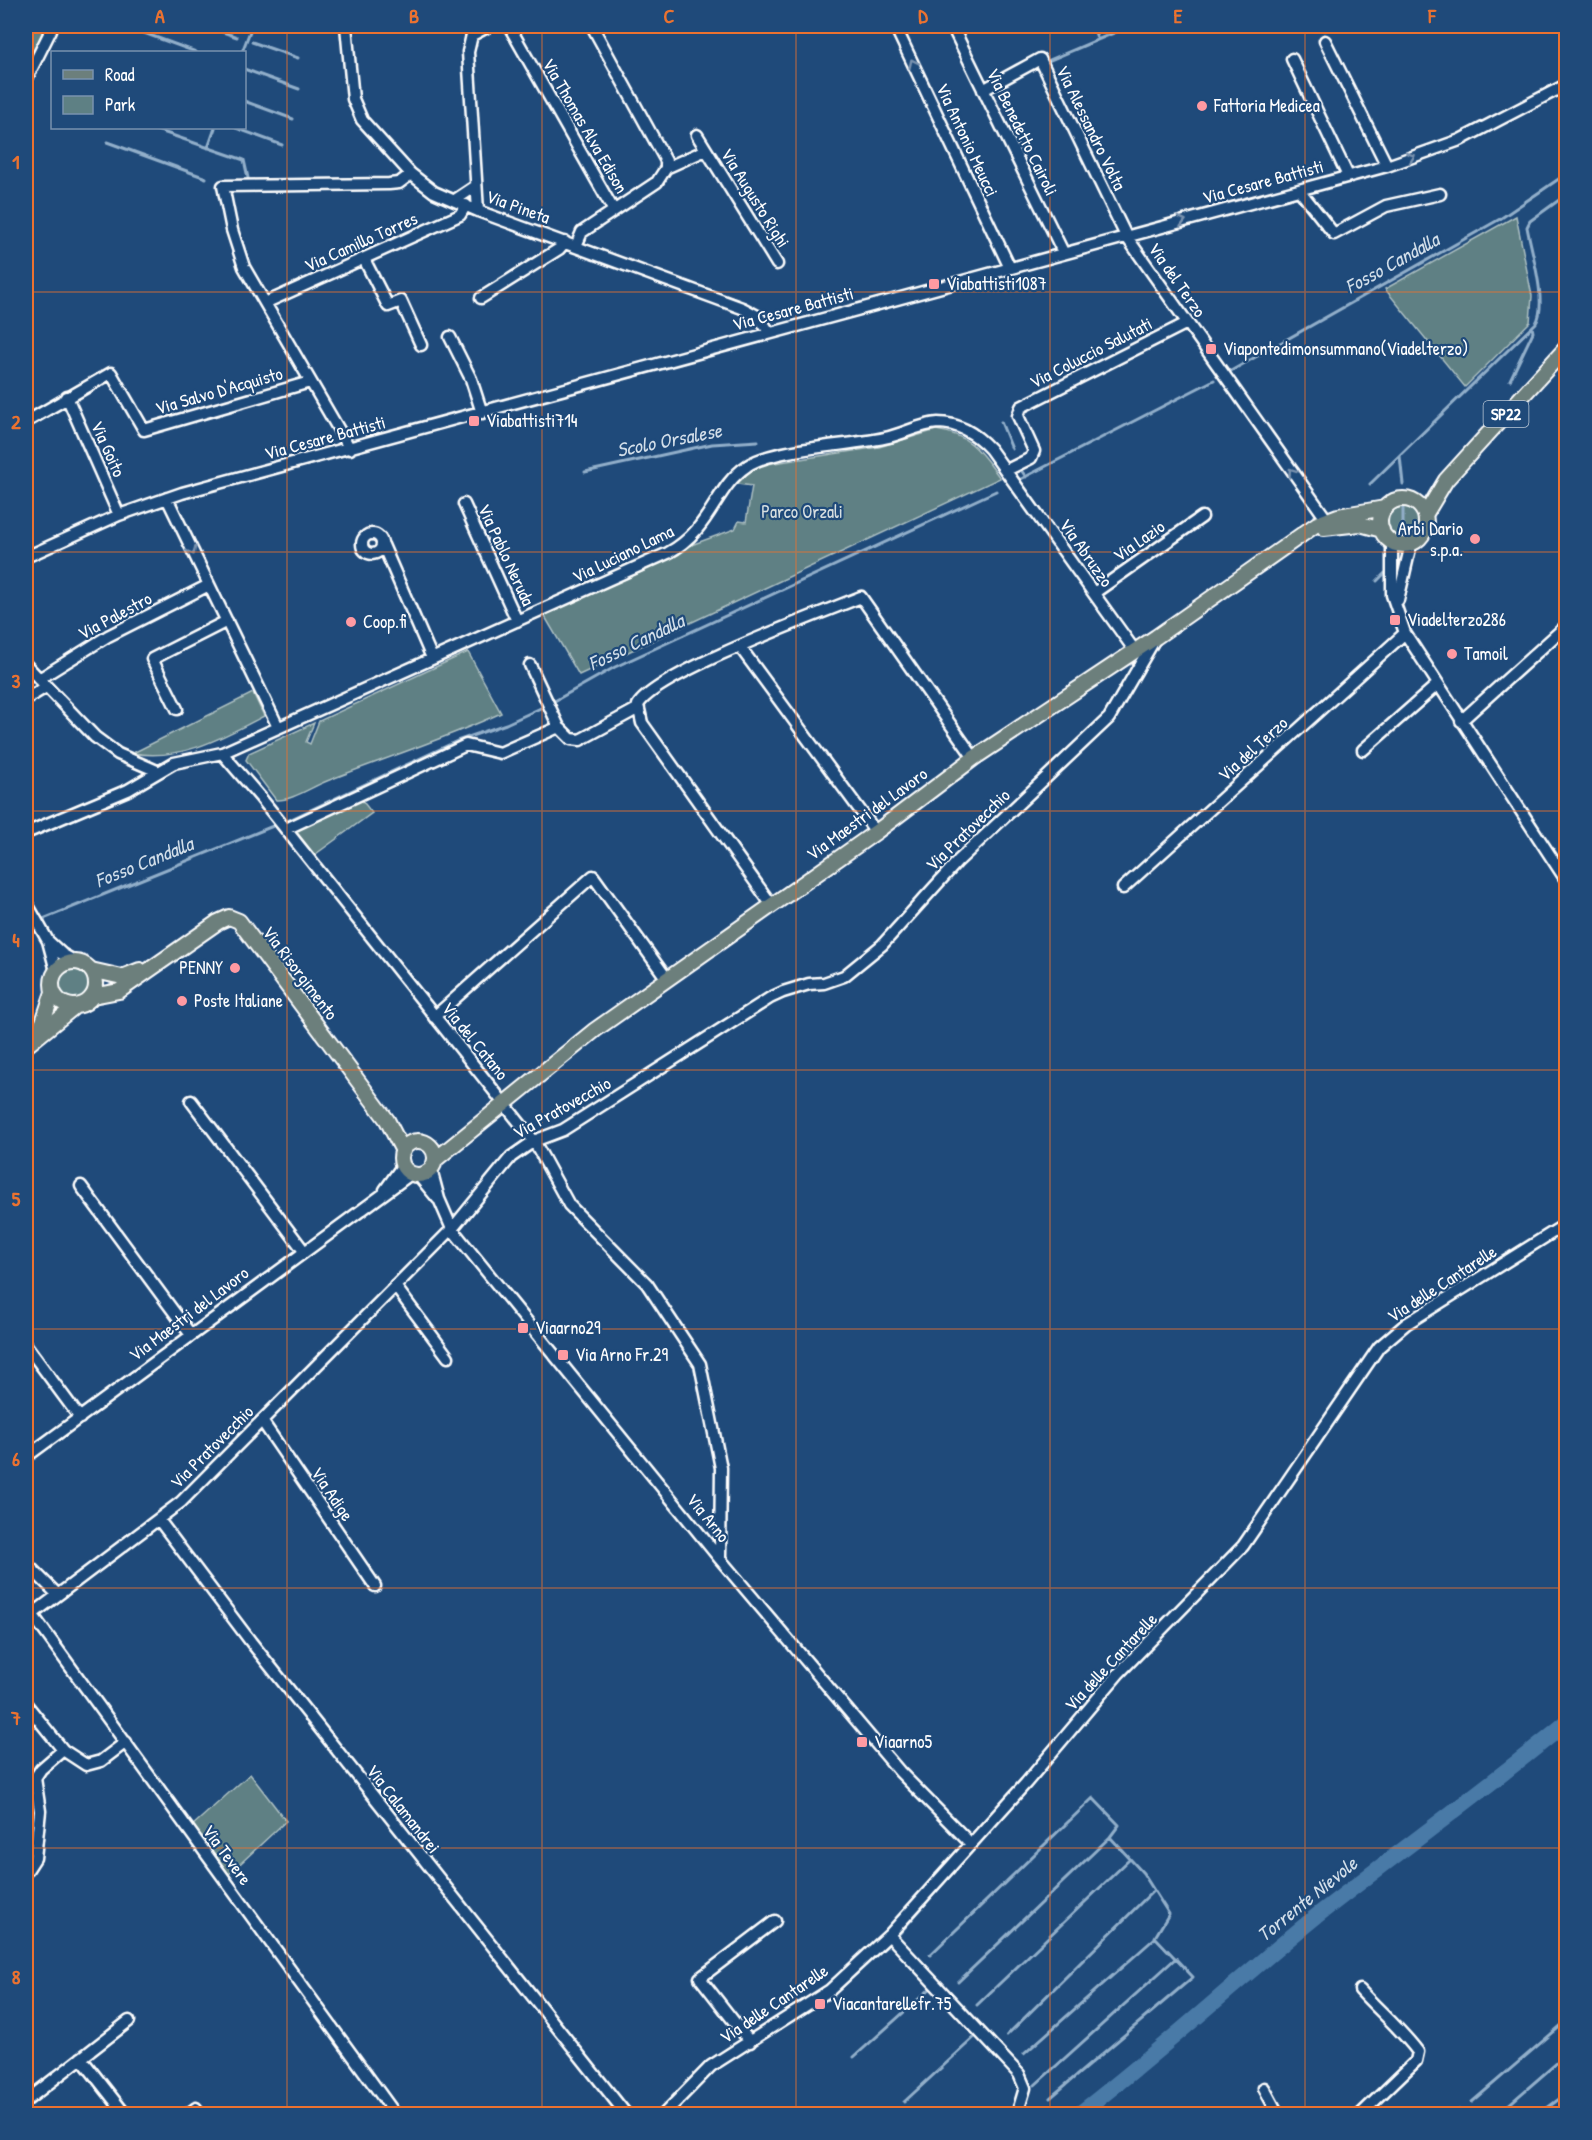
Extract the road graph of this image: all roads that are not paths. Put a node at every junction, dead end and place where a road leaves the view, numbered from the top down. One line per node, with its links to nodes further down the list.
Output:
1 (346, 26): 17 (street, Via Pineta)
2 (489, 26): 19 (street)
3 (509, 26): 25 (street, Via Thomas Alva Edison)
4 (592, 26): 16 (street)
5 (895, 26): 32 (street, Via Antonio Meucci, one-way to 5)
6 (952, 26): 12 (street, Via Benedetto Cairoli)
7 (51, 30): 10 (street)
8 (1325, 41): 15 (street)
9 (1292, 59): 18 (street)
10 (26, 80)
11 (1566, 85): 15 (street, Via Cesare Battisti, one-way to 11)
12 (983, 90): 26 (street, Via Alessandro Volta); 29 (street, Via Benedetto Cairoli)
13 (697, 135): 14 (street, Via Augusto Righi)
14 (706, 150): 16 (street, Via Augusto Righi); 31 (street, Via Augusto Righi)
15 (1387, 166): 18 (street, Via Cesare Battisti)
16 (666, 168): 25 (street)
17 (411, 174): 22 (street, Via Pineta); 34 (street)
18 (1348, 176): 20 (street, Via Cesare Battisti)
19 (476, 186): 22 (street); 24 (street)
20 (1300, 190): 21 (street); 26 (street, Via Cesare Battisti, one-way to 20)
21 (1440, 194)
22 (455, 200): 23 (street, Via Pineta)
23 (466, 206): 24 (street, Via Pineta); 30 (street, Via Camillo Torres)
24 (478, 211): 27 (street, Via Pineta)
25 (614, 211): 28 (street)
26 (1126, 236): 29 (street, Via Cesare Battisti); 35 (street, Via del Terzo)
27 (565, 242): 28 (street, Via Pineta); 33 (street)
28 (576, 246): 36 (street, Via Pineta)
29 (1063, 252): 32 (street, Via Cesare Battisti)
30 (364, 259): 34 (street, Via Camillo Torres); 38 (street)
31 (777, 264)
32 (1010, 268): 36 (street, Via Cesare Battisti)
33 (481, 298)
34 (265, 303): 40 (street)
35 (1187, 323): 45 (street, Via Coluccio Salutati); 54 (street, Via del Terzo, one-way to 35)
36 (769, 332): 42 (street, Via Cesare Battisti)
37 (450, 337): 42 (street)
38 (421, 345)
39 (1566, 348): 46 (main road, SP22)
40 (310, 382): 41 (street, Via Salvo D'Acquisto); 44 (street)
41 (67, 397): 43 (street); 51 (street, Via Goito)
42 (482, 413): 44 (street, Via Cesare Battisti)
43 (26, 422)
44 (350, 448): 47 (street, Via Cesare Battisti)
45 (1008, 472): 62 (street, Via Abruzzo); 65 (street, Via Luciano Lama)
46 (1446, 480): 48 (main road, SP22); 52 (main road, SP22)
47 (167, 498): 51 (street, Via Cesare Battisti); 61 (street, one-way to 61)
48 (1413, 502): 50 (main road, SP22); 52 (main road)
49 (464, 504): 65 (street, Via Pablo Neruda)
50 (1385, 508): 54 (main road); 55 (main road)
51 (119, 514): 60 (street, Via Cesare Battisti)
52 (1425, 515): 58 (main road, SP22)
53 (1202, 517): 62 (street, Via Lazio)
54 (1327, 520): 56 (main road)
55 (1382, 530): 56 (main road); 57 (main road)
56 (1299, 536): 68 (main road, Via Maestri del Lavoro)
57 (1392, 543): 58 (main road); 63 (street)
58 (1410, 544): 63 (street)
59 (383, 545): 71 (street)
60 (26, 557)
61 (209, 585): 64 (street); 74 (street, Via Palestro)
62 (1094, 593): 70 (street, Via Abruzzo)
63 (1399, 619): 67 (street)
64 (227, 621): 77 (street); 81 (street)
65 (517, 621): 71 (street, Via Luciano Lama)
66 (1566, 626): 79 (street)
67 (1405, 633): 75 (street); 90 (street, Via del Terzo)
68 (1156, 637): 70 (main road, Via Maestri del Lavoro); 107 (street, Via Pratovecchio)
69 (740, 647): 78 (street); 84 (street); 87 (street)
70 (1135, 651): 84 (main road, Via Maestri del Lavoro)
71 (432, 658): 81 (street, Via Luciano Lama)
72 (26, 665): 74 (street)
73 (530, 665): 80 (street)
74 (43, 683): 76 (street); 85 (street)
75 (1438, 684): 79 (street); 82 (street)
76 (26, 699)
77 (177, 709)
78 (637, 709): 80 (street); 92 (street)
79 (1461, 721): 89 (street)
80 (558, 725): 86 (street)
81 (278, 727): 83 (street, Via Luciano Lama)
82 (1363, 750)
83 (222, 753): 85 (street); 86 (street, Via del Catano)
84 (974, 758): 87 (main road, Via Maestri del Lavoro)
85 (157, 771): 88 (street)
86 (286, 829): 102 (street, Via del Catano)
87 (876, 832): 92 (main road, Via Maestri del Lavoro)
88 (26, 833)
89 (1566, 880)
90 (1123, 888)
91 (26, 902): 93 (street)
92 (771, 904): 98 (main road, Via Maestri del Lavoro)
93 (48, 941): 95 (street); 97 (street)
94 (161, 960): 96 (main road, Via Risorgimento); 100 (main road, Via Risorgimento); 108 (main road, Via Risorgimento)
95 (76, 962): 96 (main road, Via Risorgimento); 97 (main road)
96 (91, 970): 100 (main road)
97 (56, 971): 99 (main road, Via Risorgimento)
98 (667, 979): 102 (street); 105 (main road, Via Maestri del Lavoro)
99 (53, 992): 101 (main road); 103 (main road, Via Risorgimento)
100 (93, 996): 101 (main road, Via Risorgimento)
101 (74, 1007): 103 (main road, Via Risorgimento)
102 (434, 1017): 105 (street, Via del Catano)
103 (28, 1044)
104 (191, 1101): 112 (street)
105 (505, 1104): 106 (main road, Via Maestri del Lavoro); 107 (street, Via del Catano)
106 (464, 1134): 108 (main road, Via Maestri del Lavoro); 108 (main road, Via Maestri del Lavoro)
107 (534, 1141): 111 (street, Via Pratovecchio); 121 (street, Via del Catano)
108 (416, 1162): 111 (street, Via Arno); 112 (street, Via Maestri del Lavoro)
109 (81, 1186): 114 (street)
110 (1566, 1224): 129 (street, Via delle Cantarelle)
111 (452, 1229): 113 (street, Via Pratovecchio); 121 (street, Via Arno)
112 (303, 1251): 114 (street, Via Maestri del Lavoro)
113 (395, 1286): 116 (street); 118 (street, Via Pratovecchio)
114 (192, 1335): 117 (street, Via Maestri del Lavoro)
115 (26, 1345): 117 (street)
116 (448, 1357)
117 (80, 1418): 119 (street, Via Maestri del Lavoro)
118 (262, 1421): 120 (street, Via Pratovecchio); 123 (street, Via Adige)
119 (26, 1457)
120 (159, 1520): 124 (street, Via Pratovecchio); 142 (street, Via Calamandrei)
121 (720, 1559): 129 (street, Via Arno)
122 (26, 1563): 124 (street)
123 (375, 1586)
124 (57, 1594): 125 (street, Via Pratovecchio)
125 (29, 1617): 127 (street, Via Tevere)
126 (26, 1704): 128 (street)
127 (126, 1742): 128 (street); 141 (street, Via Tevere)
128 (63, 1750): 130 (street)
129 (971, 1844): 132 (street, Via delle Cantarelle)
130 (26, 1872)
131 (775, 1921): 135 (street)
132 (889, 1935): 135 (street, Via delle Cantarelle); 139 (street)
133 (1360, 1990): 145 (street)
134 (129, 2021): 136 (street)
135 (750, 2042): 143 (street, Via delle Cantarelle)
136 (81, 2058): 138 (street); 140 (street)
137 (1264, 2088): 144 (street)
138 (26, 2100)
139 (1019, 2108)
140 (125, 2115)
141 (395, 2115)
142 (626, 2115)
143 (664, 2115)
144 (1278, 2115)
145 (1361, 2115)

